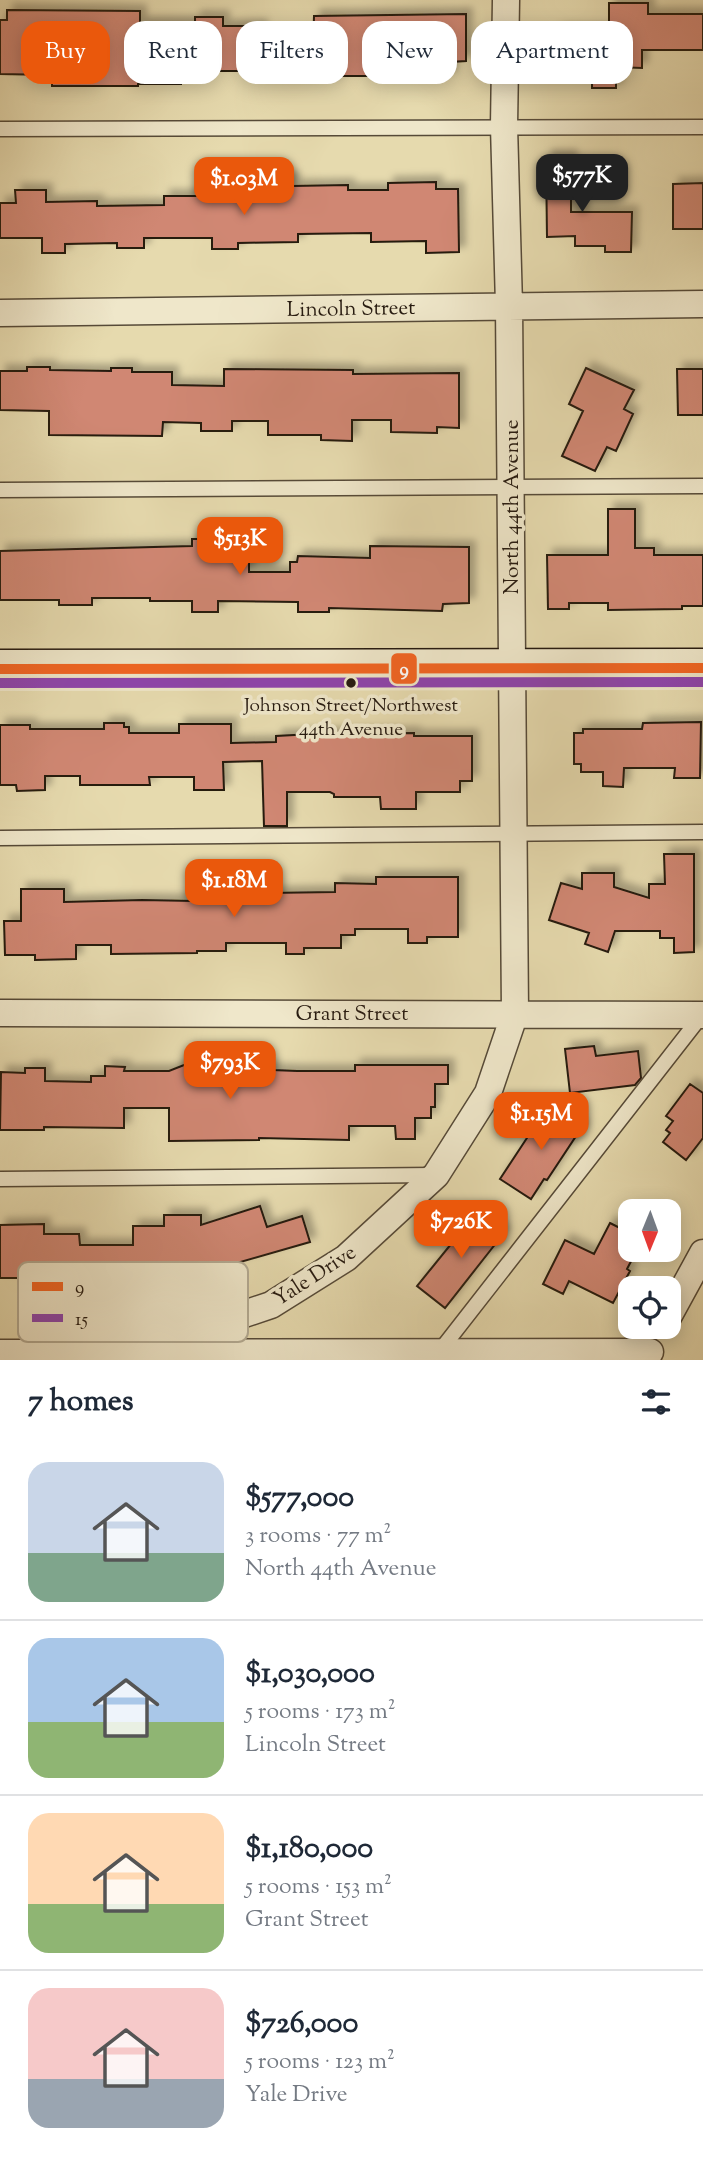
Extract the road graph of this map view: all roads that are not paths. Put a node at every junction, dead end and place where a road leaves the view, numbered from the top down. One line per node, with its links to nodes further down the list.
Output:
1 (506, 0): 2 (street, North 44th Avenue)
2 (504, 126): 3 (lane); 4 (lane); 6 (street, North 44th Avenue)
3 (703, 127)
4 (0, 129)
5 (703, 304): 6 (street, Lincoln Street)
6 (509, 305): 7 (street, Lincoln Street); 9 (street, North 44th Avenue)
7 (0, 313)
8 (703, 486): 9 (lane)
9 (511, 487): 10 (lane); 13 (street, North 44th Avenue)
10 (0, 490)
11 (703, 668): 13 (street)
12 (0, 669): 13 (street)
13 (512, 669): 15 (street, North 44th Avenue)
14 (703, 832): 15 (lane)
15 (513, 835): 16 (lane); 18 (street, North 44th Avenue)
16 (0, 838)
17 (0, 1013): 18 (street, Grant Street)
18 (515, 1013): 19 (street, Grant Street); 20 (street, Yale Drive)
19 (703, 1014): 27 (lane)
20 (436, 1175): 21 (lane); 24 (street, Yale Drive)
21 (0, 1179)
22 (703, 1253): 23 (street)
23 (681, 1293)
24 (248, 1312)
25 (656, 1339): 30 (street)
26 (164, 1342): 29 (street, Yale Drive)
27 (439, 1352): 29 (street); 30 (street)
28 (0, 1353): 29 (street)
29 (125, 1356)
30 (648, 1356)

